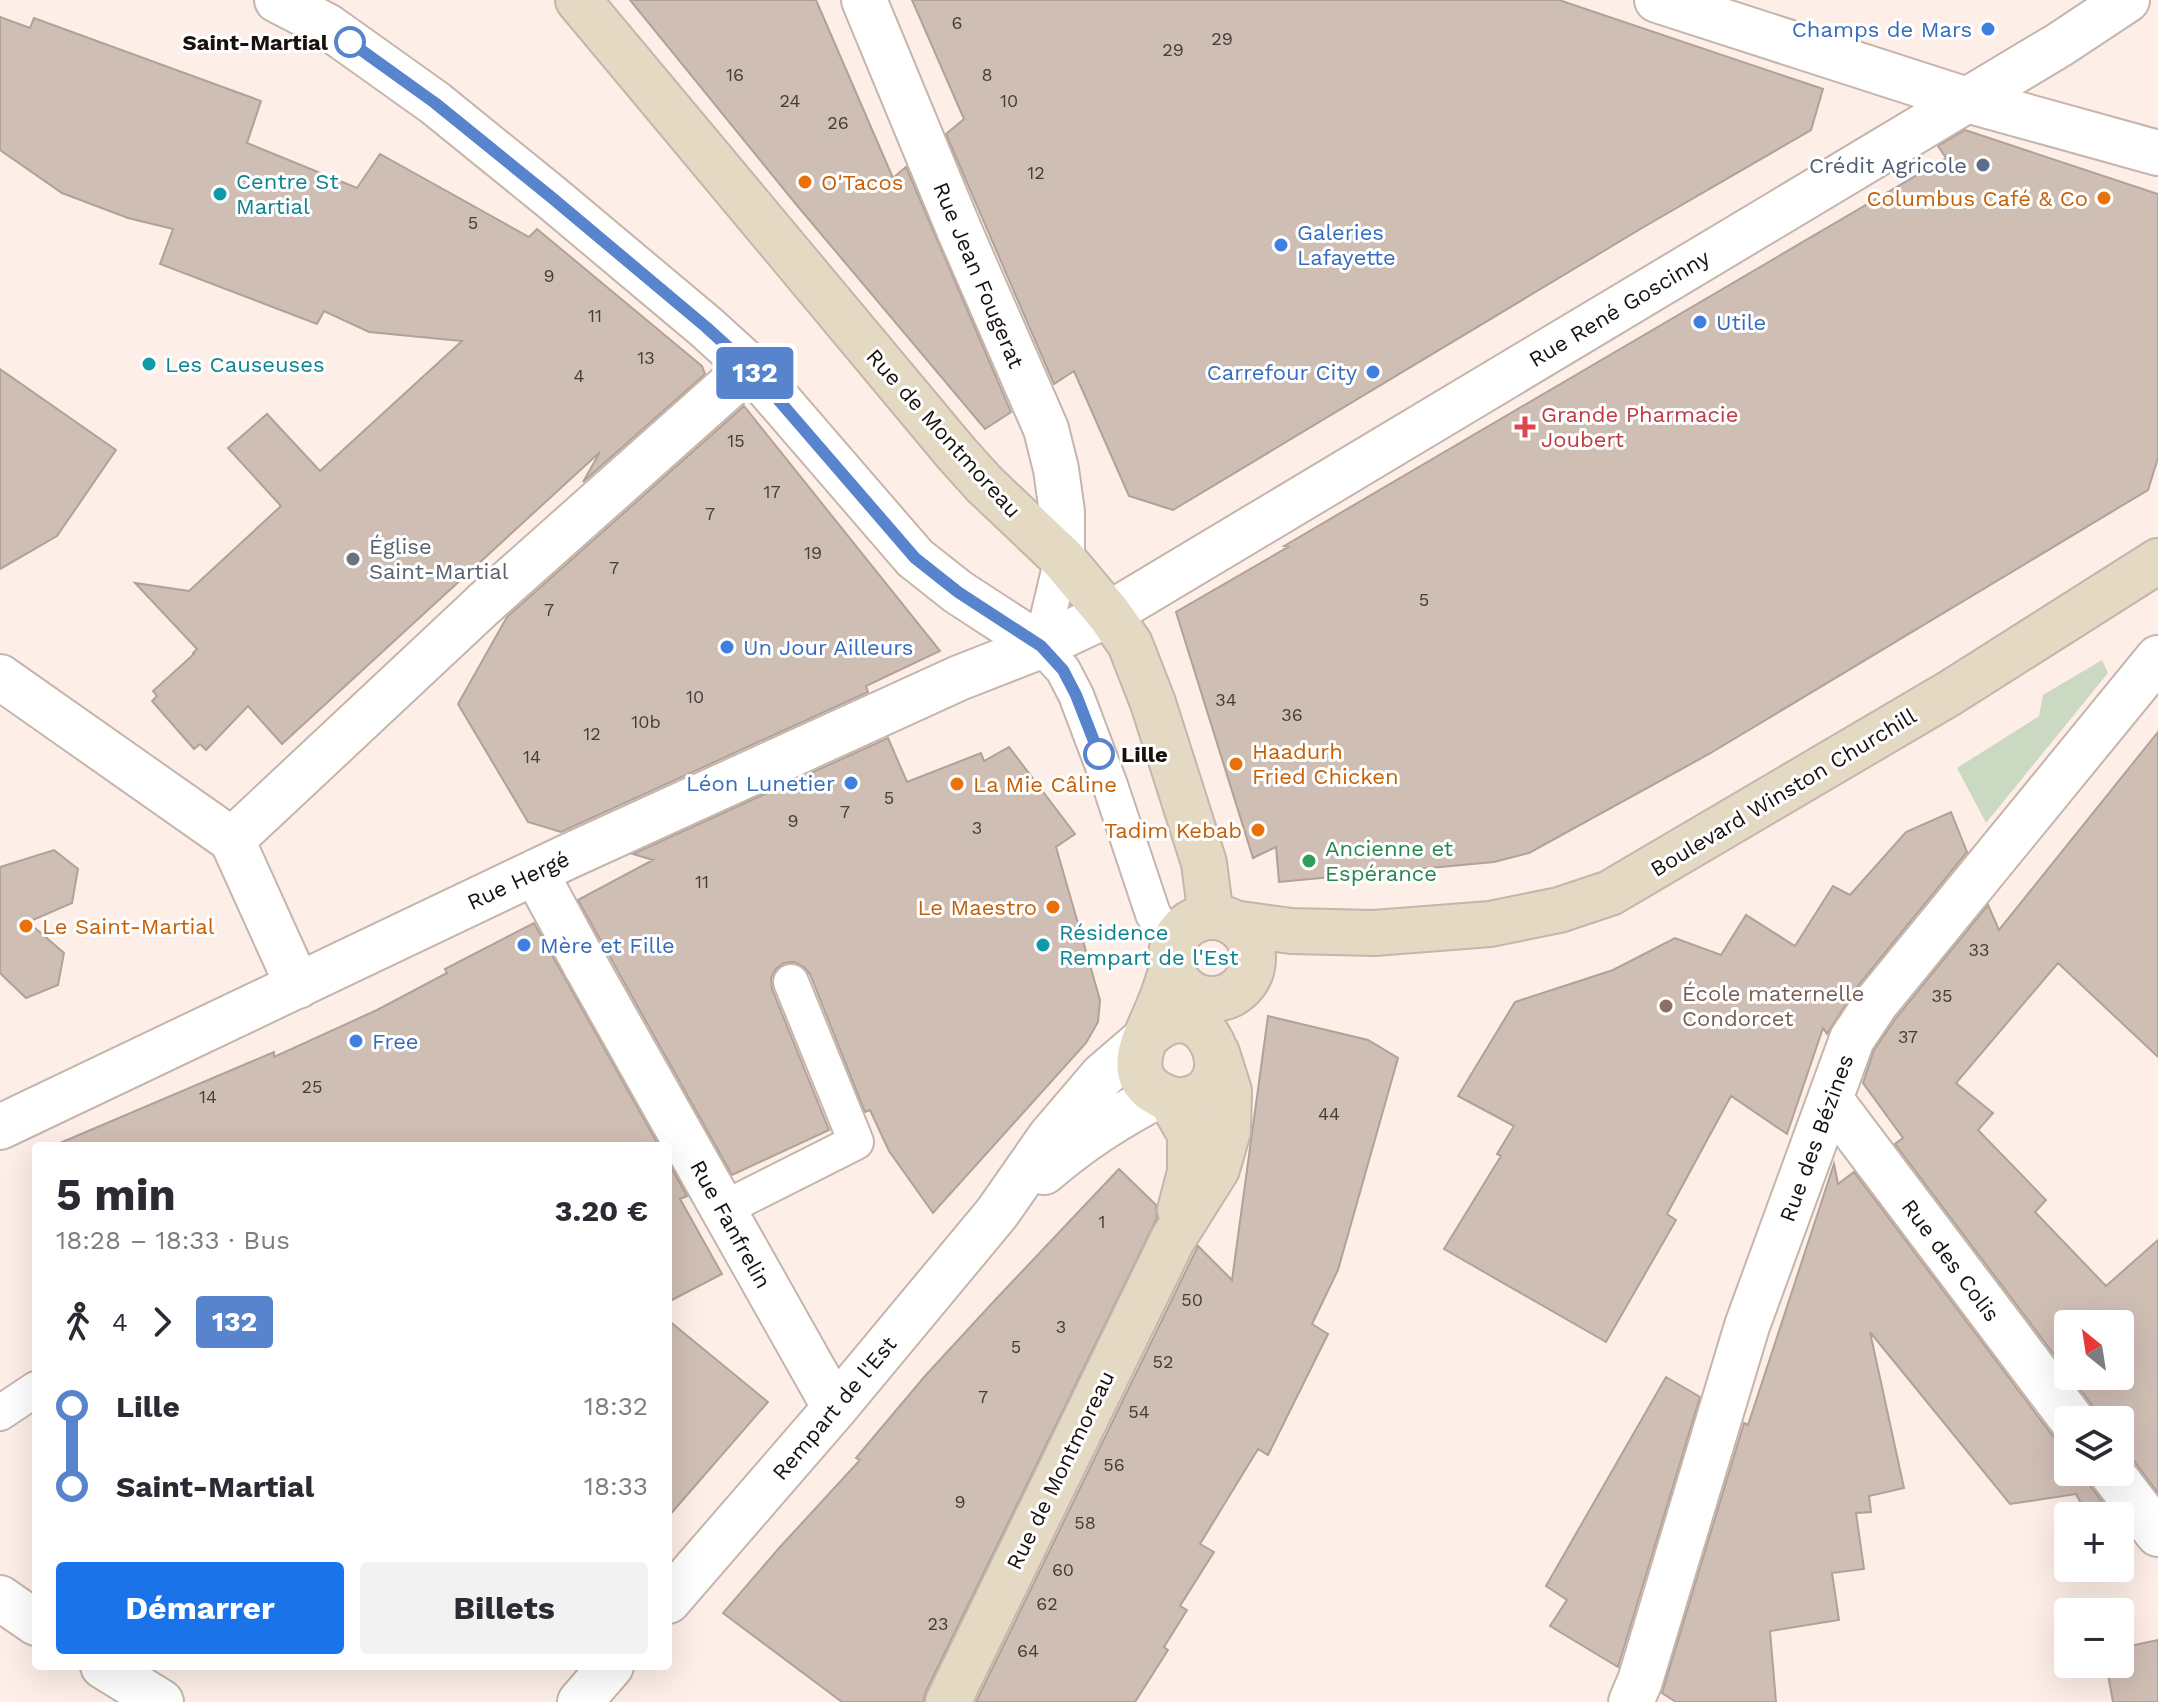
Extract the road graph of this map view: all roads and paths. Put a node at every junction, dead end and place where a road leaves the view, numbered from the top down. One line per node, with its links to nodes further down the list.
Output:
1 (277, 0): 8 (street)
2 (578, 0): 9 (main road, Rue de Montmoreau)
3 (864, 0): 9 (street, Rue Jean Fougerat)
4 (1657, 0): 6 (street)
5 (2127, 0): 6 (street, Rue René Goscinny)
6 (1967, 100): 7 (street); 11 (street, Rue René Goscinny)
7 (2158, 153)
8 (750, 367): 12 (street); 15 (street)
9 (1062, 558): 11 (main road, Rue de Montmoreau); 12 (lane)
10 (2158, 561): 18 (main road, Boulevard Winston Churchill)
11 (1109, 614): 12 (street, Rue René Goscinny); 17 (main road, Rue de Montmoreau)
12 (1041, 646): 16 (street, Rue Hergé); 19 (lane)
13 (2158, 658): 26 (street, Rue des Bézines)
14 (0, 677): 15 (street)
15 (232, 840): 22 (street)
16 (535, 872): 22 (street, Rue Hergé); 28 (street, Rue Fanfrelin)
17 (1222, 920): 18 (main road, Boulevard Winston Churchill); 19 (main road); 21 (main road)
18 (1374, 933): 21 (main road, Boulevard Winston Churchill)
19 (1173, 956): 21 (main road); 23 (main road)
20 (791, 982): 28 (lane)
21 (1242, 983): 24 (main road)
22 (298, 986): 27 (street, Rue Hergé)
23 (1145, 1039): 24 (main road); 25 (main road); 29 (street, Rempart de l'Est)
24 (1217, 1053): 25 (main road); 30 (main road, Rue de Montmoreau)
25 (1165, 1097): 29 (street, Rempart de l'Est); 30 (main road, Rue de Montmoreau)
26 (1830, 1099): 32 (street, Rue des Colis); 45 (street, Rue des Bézines)
27 (0, 1127)
28 (723, 1209): 33 (street, Rue Fanfrelin)
29 (997, 1213): 33 (street, Rempart de l'Est)
30 (1173, 1239): 44 (main road, Rue de Montmoreau)
31 (32, 1392): 34 (lane)
32 (2061, 1406)
33 (835, 1408): 37 (street, Rempart de l'Est)
34 (0, 1413)
35 (2122, 1486): 36 (street)
36 (2158, 1534)
37 (672, 1596)
38 (0, 1598): 39 (street)
39 (32, 1620)
40 (109, 1670): 42 (street)
41 (608, 1670): 43 (street)
42 (161, 1702)
43 (580, 1702)
44 (948, 1702)
45 (1631, 1702)

